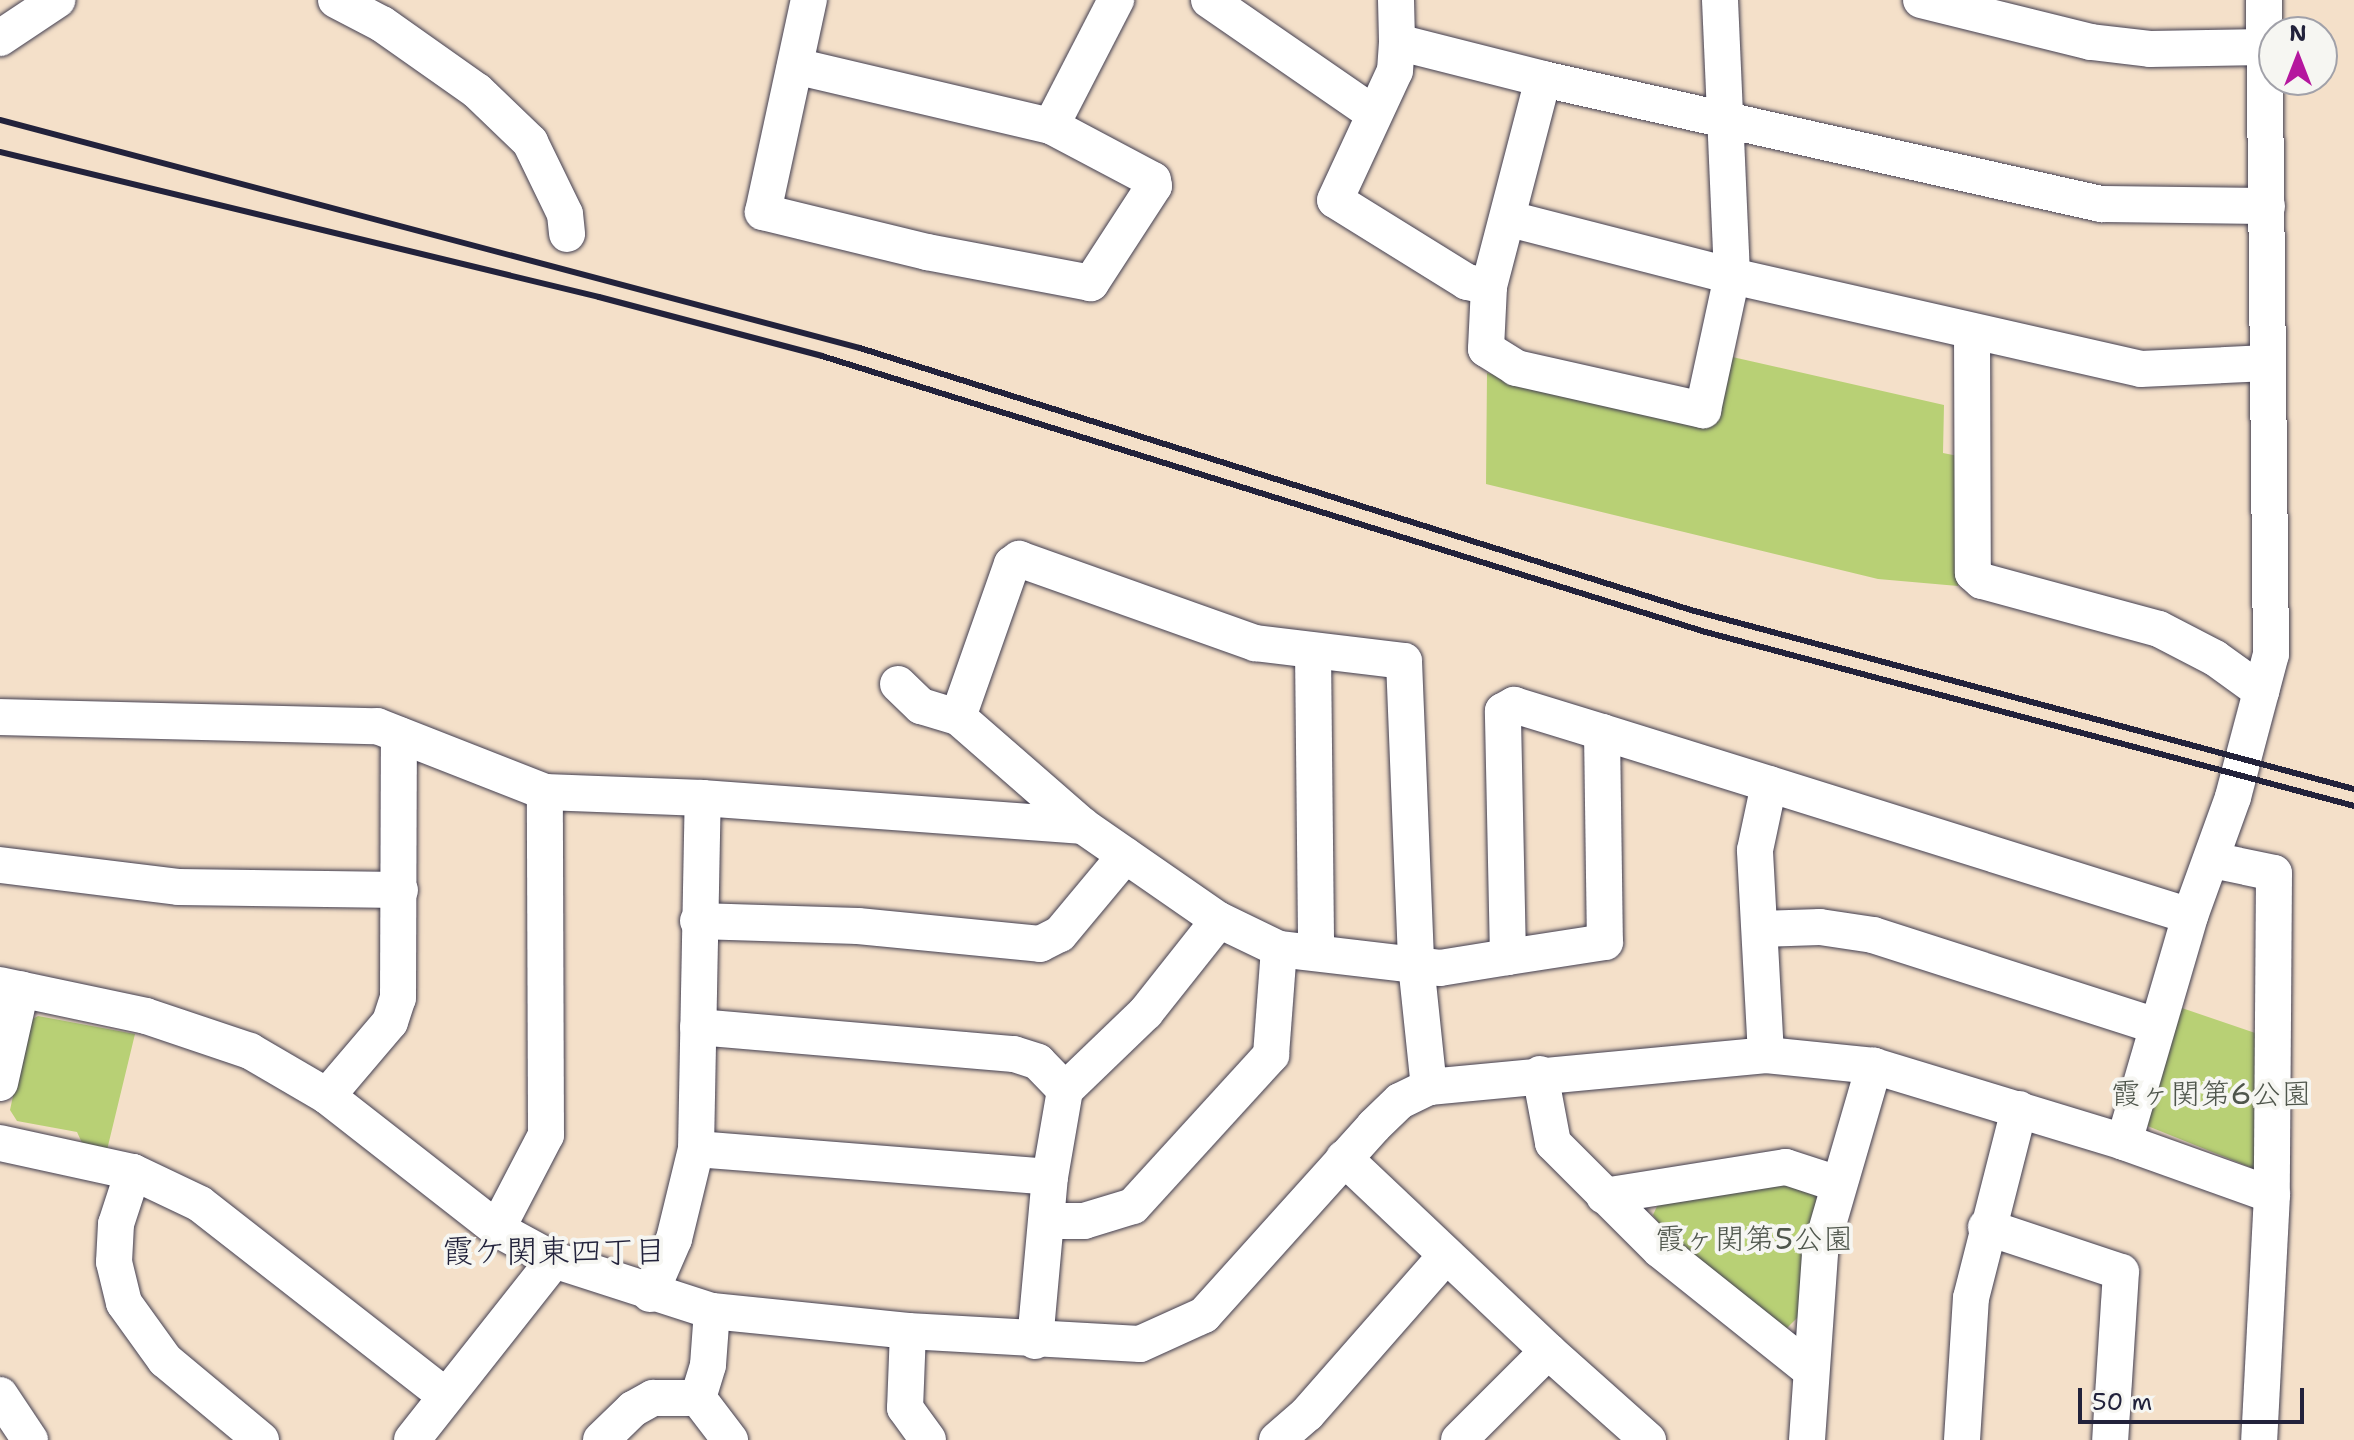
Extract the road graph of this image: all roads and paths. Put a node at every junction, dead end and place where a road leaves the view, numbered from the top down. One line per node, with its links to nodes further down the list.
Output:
1 (57, 0): 9 (street)
2 (336, 0): 20 (street)
3 (809, 0): 12 (street)
4 (1116, 0): 17 (street)
5 (1209, 0): 15 (street)
6 (1396, 0): 10 (street)
7 (1720, 0): 16 (street)
8 (1921, 0): 11 (street)
9 (0, 38)
10 (1397, 42): 13 (street); 15 (street)
11 (2258, 47)
12 (795, 66): 17 (street); 17 (street)
13 (1543, 79): 16 (street); 19 (street)
14 (2266, 96): 18 (street)
15 (1373, 113): 22 (street)
16 (1726, 121): 18 (street); 21 (street)
17 (1051, 126)
18 (2267, 206): 24 (street)
19 (1510, 219): 21 (street); 22 (street)
20 (567, 234)
21 (1732, 276): 22 (street); 23 (street)
22 (1489, 287)
23 (1972, 333): 24 (street); 27 (street)
24 (2267, 363): 27 (street)
25 (1313, 651): 29 (street); 45 (street); 47 (street)
26 (898, 684): 29 (street)
27 (2261, 691): 37 (street)
28 (0, 717): 31 (street)
29 (958, 717): 35 (street)
30 (1602, 732): 32 (street); 46 (street); 46 (street)
31 (399, 735): 33 (street); 39 (street)
32 (1769, 784): 40 (street); 43 (street)
33 (545, 792): 34 (street); 70 (street)
34 (703, 798): 35 (street); 42 (street)
35 (1083, 826): 36 (street)
36 (1125, 856): 41 (street); 42 (street)
37 (2212, 860): 40 (street); 66 (street)
38 (0, 865): 39 (street)
39 (400, 890): 57 (street)
40 (2190, 916): 49 (street)
41 (1219, 920): 44 (street); 56 (street)
42 (698, 921): 50 (street)
43 (1760, 929): 49 (street); 51 (street)
44 (1279, 949): 45 (street); 68 (street)
45 (1316, 951): 47 (street)
46 (1508, 957): 47 (street)
47 (1416, 964): 55 (street)
48 (10, 987): 54 (street); 57 (street)
49 (2157, 1026): 59 (street)
50 (698, 1027): 56 (street); 61 (street)
51 (1766, 1055): 52 (street); 53 (street)
52 (1874, 1066): 58 (street); 65 (street)
53 (1540, 1074): 55 (street); 67 (street)
54 (0, 1083)
55 (1429, 1087): 62 (street)
56 (1065, 1090): 64 (street)
57 (327, 1096): 70 (street)
58 (2019, 1109): 59 (street); 69 (street)
59 (2124, 1142): 66 (street)
60 (0, 1143): 63 (street)
61 (696, 1149): 64 (street); 73 (street)
62 (1344, 1158): 71 (street); 76 (street)
63 (133, 1172): 80 (street); 83 (street)
64 (1050, 1177): 68 (street)
65 (1838, 1184): 67 (street); 78 (street)
66 (2272, 1195): 94 (street)
67 (1604, 1196): 78 (street)
68 (1049, 1221): 76 (street)
69 (1986, 1227): 92 (street); 93 (street)
70 (497, 1229): 72 (street)
71 (1445, 1257): 77 (street); 88 (street)
72 (554, 1260): 73 (street); 80 (street)
73 (650, 1294): 74 (street)
74 (712, 1311): 75 (street); 81 (street)
75 (908, 1331): 76 (street); 87 (street)
76 (1035, 1341)
77 (1548, 1351): 89 (street); 90 (street)
78 (1808, 1368): 91 (street)
79 (0, 1395): 82 (street)
80 (446, 1396): 84 (street)
81 (698, 1398): 85 (street); 86 (street)
82 (30, 1440)
83 (261, 1440)
84 (412, 1440)
85 (601, 1440)
86 (730, 1440)
87 (928, 1440)
88 (1277, 1440)
89 (1459, 1440)
90 (1648, 1440)
91 (1807, 1440)
92 (1962, 1440)
93 (2110, 1440)
94 (2259, 1440)

